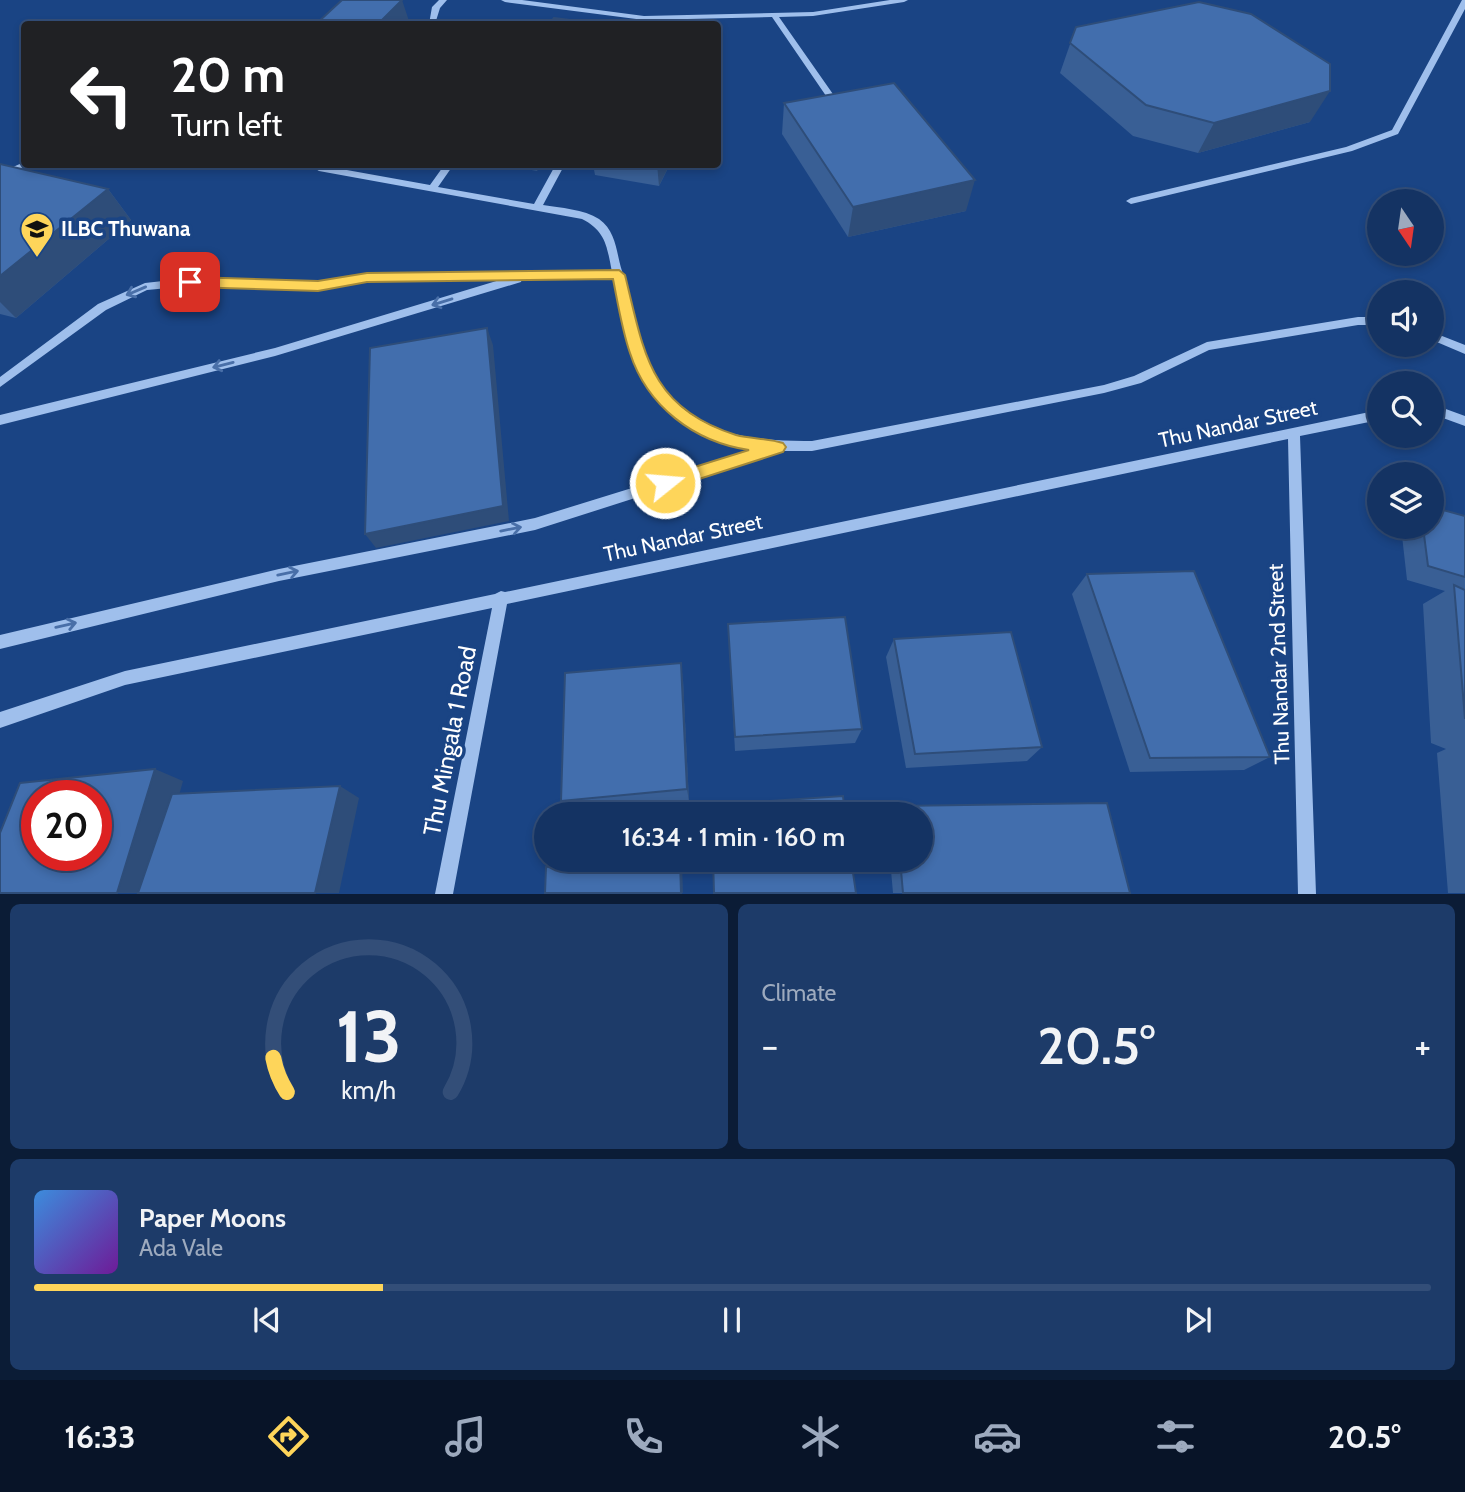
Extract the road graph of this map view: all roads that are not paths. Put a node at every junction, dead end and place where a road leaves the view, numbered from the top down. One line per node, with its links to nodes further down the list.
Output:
1 (443, 0): 8 (lane)
2 (505, 0): 5 (street)
3 (904, 0): 6 (street)
4 (1465, 2): 17 (street)
5 (562, 8): 7 (street); 9 (street)
6 (774, 15): 9 (street); 10 (street)
7 (556, 16)
8 (433, 21)
9 (642, 21)
10 (846, 120)
11 (21, 167): 15 (street)
12 (319, 168): 16 (street)
13 (447, 168): 16 (street)
14 (559, 168): 18 (street)
15 (0, 177)
16 (432, 189): 18 (street)
17 (1131, 201)
18 (537, 207): 20 (street)
19 (531, 275): 20 (street); 24 (street, one-way to 24); 27 (street, one-way to 27)
20 (619, 275): 30 (street)
21 (1367, 321): 30 (street)
22 (1444, 341): 23 (street)
23 (1465, 350)
24 (0, 383)
25 (1444, 413): 28 (street)
26 (1367, 418): 29 (street, Thu Nandar Street)
27 (0, 420)
28 (1465, 421)
29 (1294, 434): 31 (street, Thu Nandar Street); 35 (street, Thu Nandar 2nd Street)
30 (778, 447): 32 (street, one-way to 30)
31 (501, 597): 33 (street, Thu Nandar Street); 34 (street, Thu Mingala 1 Road)
32 (0, 642)
33 (0, 720)
34 (444, 894)
35 (1307, 894)

